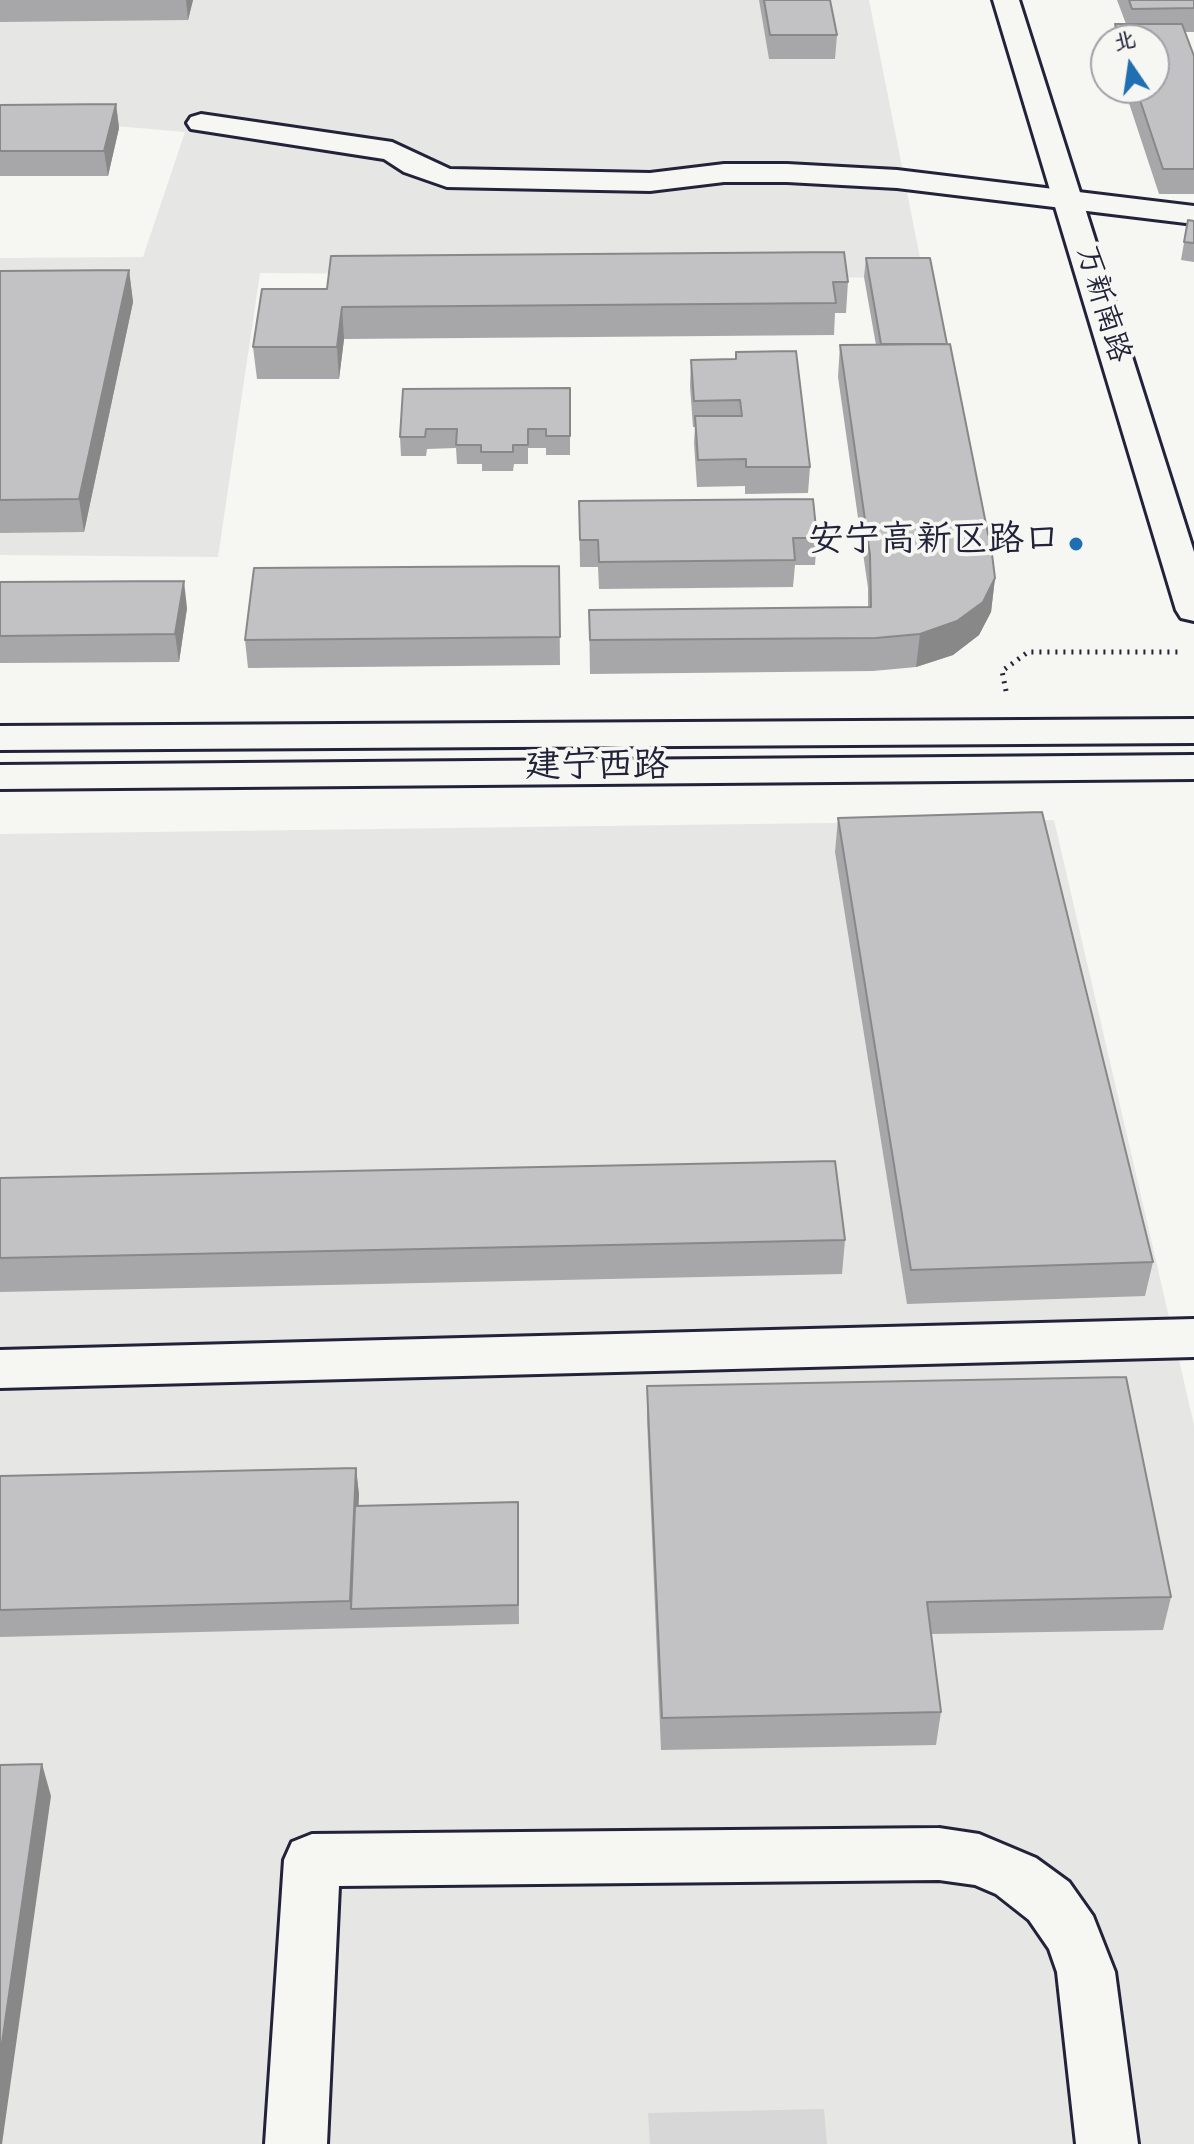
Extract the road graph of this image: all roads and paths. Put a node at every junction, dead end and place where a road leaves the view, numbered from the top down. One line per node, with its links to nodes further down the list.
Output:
1 (1006, 0): 3 (main road, 万新南路)
2 (201, 123): 3 (main road)
3 (1067, 198): 4 (main road); 5 (main road, 万新南路)
4 (1194, 215)
5 (1194, 610)
6 (1179, 652): 7 (path)
7 (1012, 730): 8 (main road, 建宁西路); 9 (main road, 建宁西路)
8 (1194, 731)
9 (0, 738)
10 (1194, 767): 11 (main road, 建宁西路)
11 (0, 777)
12 (1194, 1338): 13 (main road)
13 (0, 1369)
14 (296, 2144): 15 (main road)
15 (1107, 2144)

